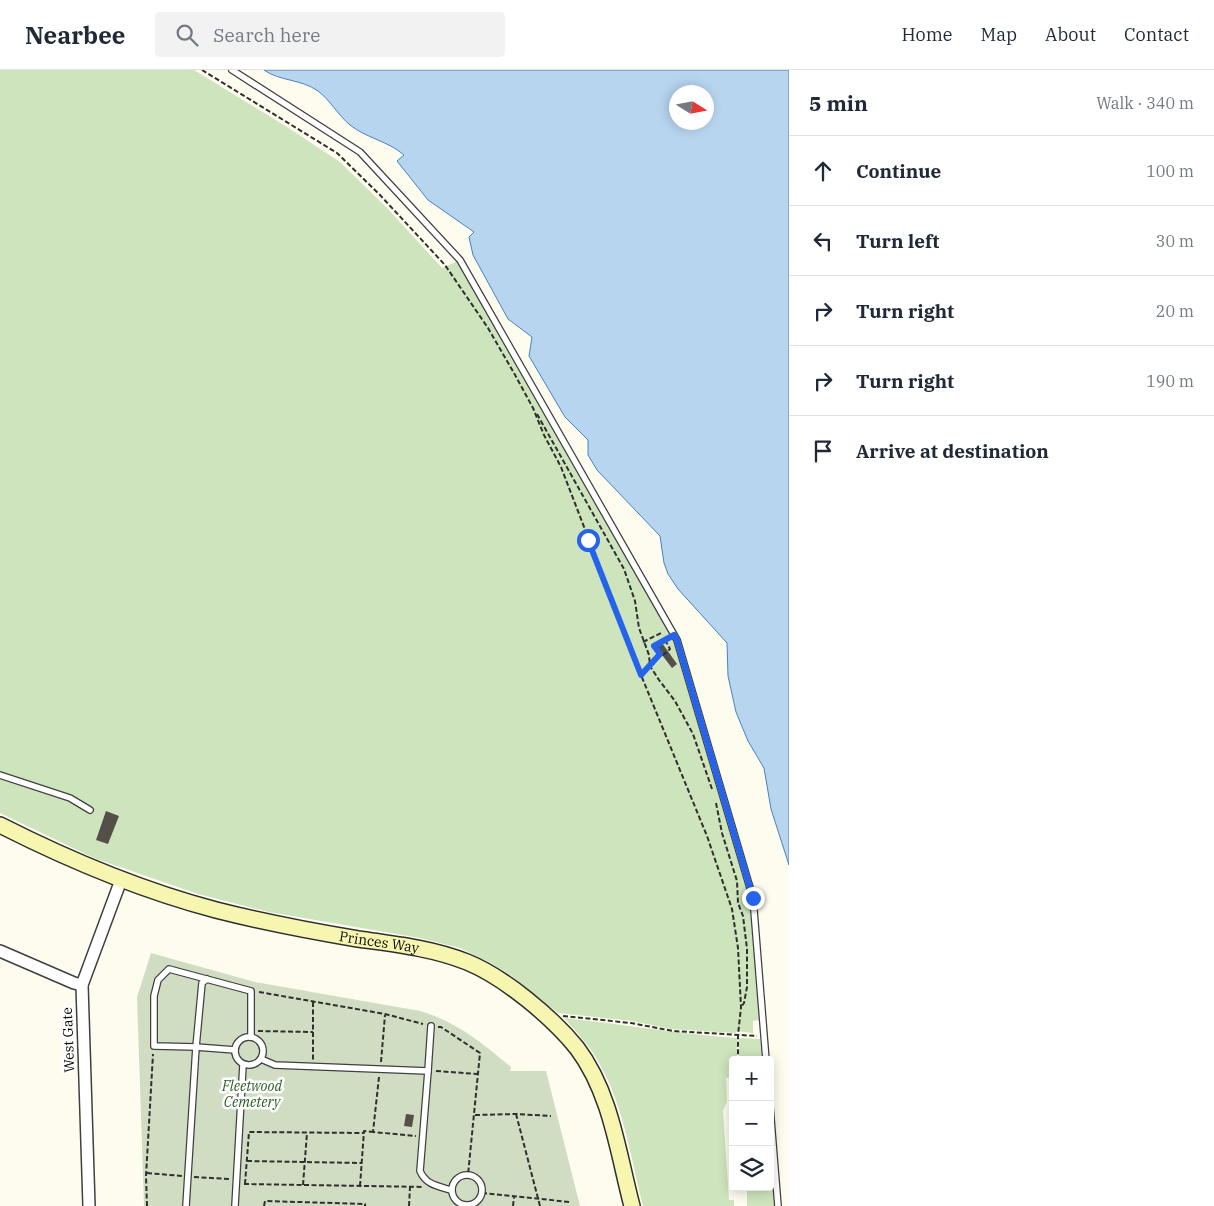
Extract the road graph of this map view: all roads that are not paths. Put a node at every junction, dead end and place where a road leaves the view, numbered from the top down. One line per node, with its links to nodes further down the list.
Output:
1 (232, 70): 13 (lane)
2 (0, 775): 3 (lane)
3 (90, 810)
4 (0, 824): 5 (street, Princes Way)
5 (121, 880): 8 (street, West Gate); 23 (street, Princes Way)
6 (0, 951): 8 (street)
7 (207, 979): 10 (lane); 11 (lane); 11 (lane)
8 (82, 984): 19 (street, West Gate)
9 (432, 1026): 16 (lane)
10 (251, 1034): 12 (lane); 14 (lane)
11 (196, 1047): 12 (lane); 20 (lane)
12 (235, 1050): 15 (lane)
13 (766, 1056)
14 (262, 1059): 15 (lane); 16 (lane)
15 (243, 1064): 21 (lane)
16 (428, 1071): 18 (lane)
17 (773, 1146): 24 (lane)
18 (451, 1190): 22 (lane); 22 (lane)
19 (89, 1206)
20 (186, 1206)
21 (235, 1206)
22 (464, 1206)
23 (632, 1206)
24 (778, 1206)

